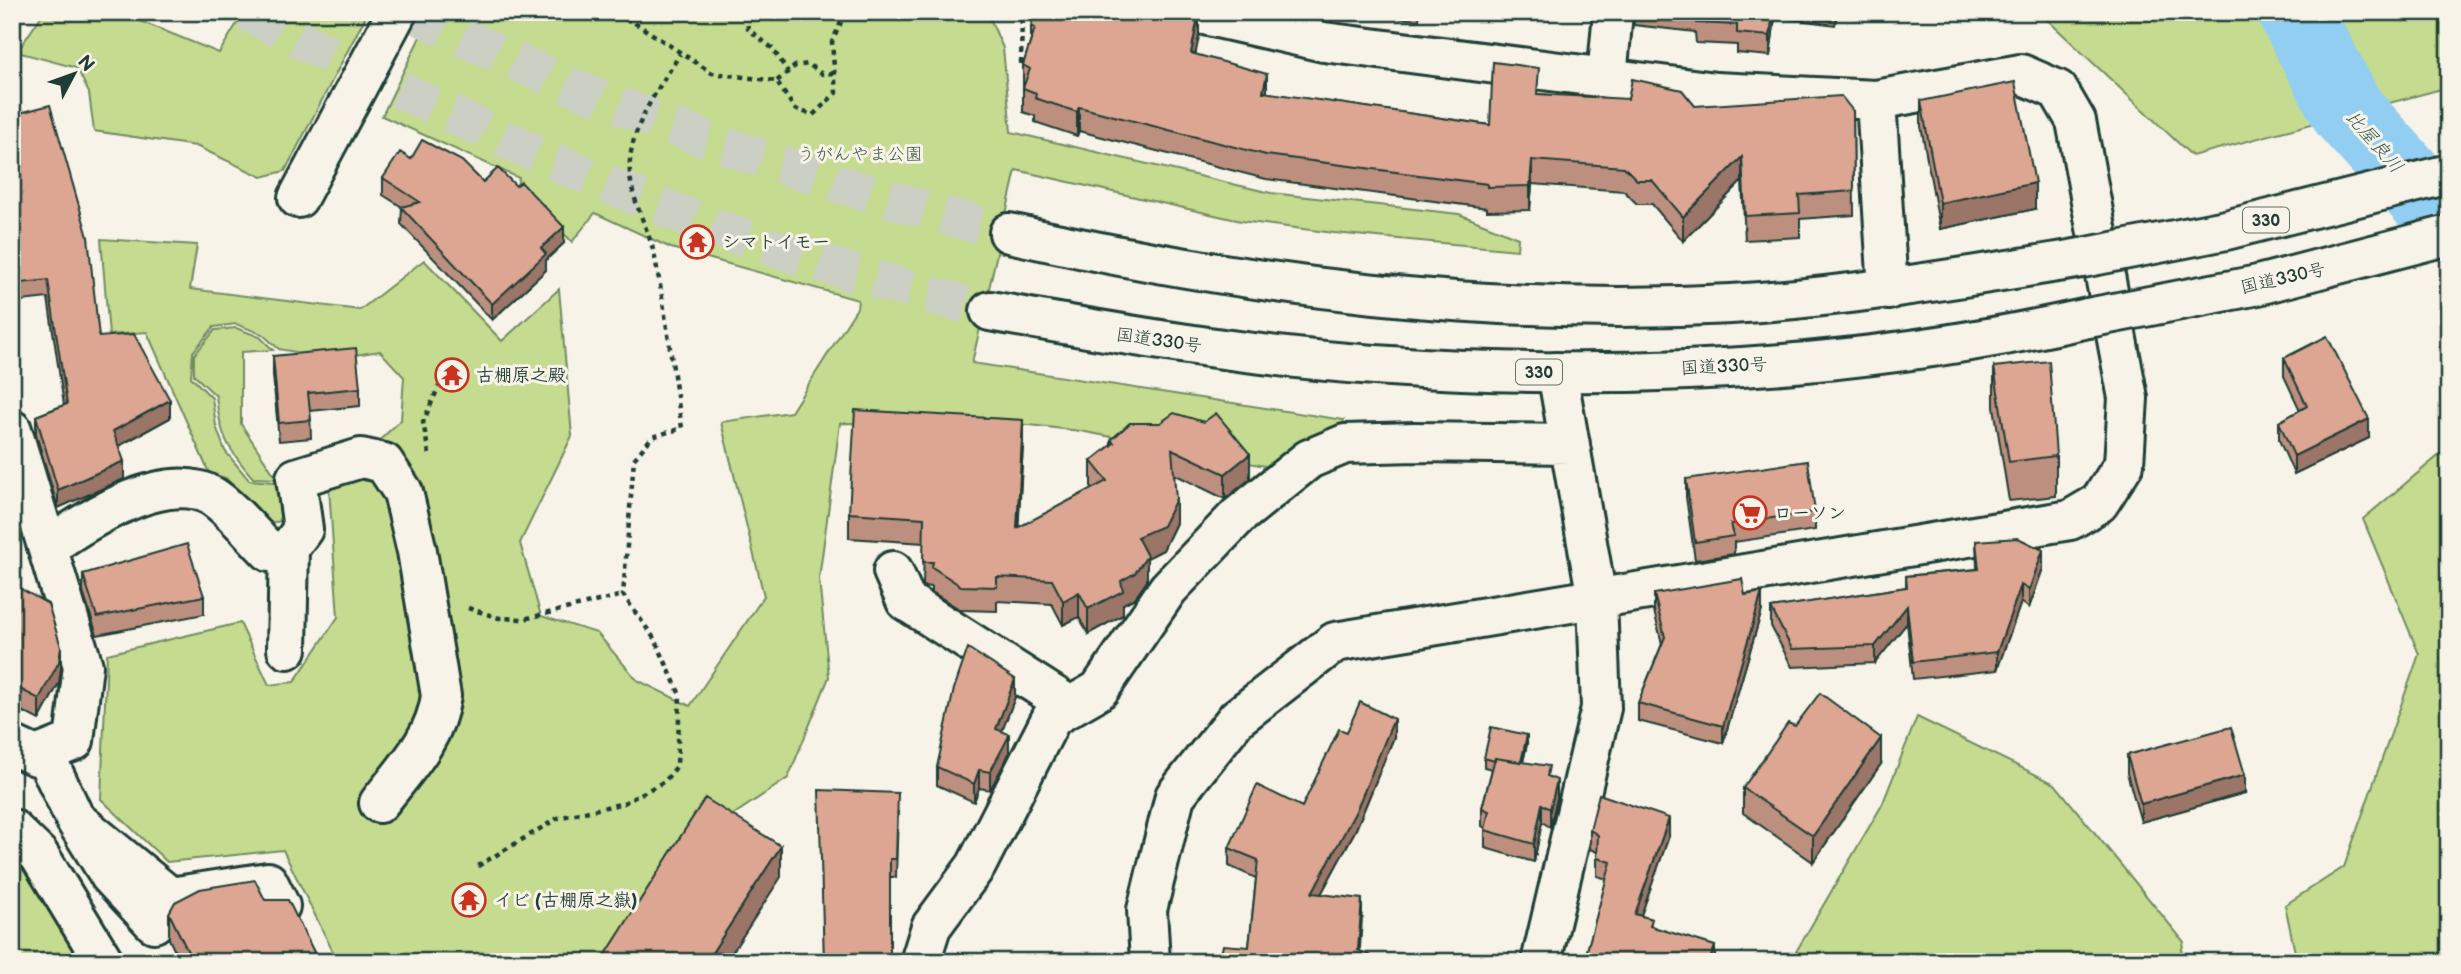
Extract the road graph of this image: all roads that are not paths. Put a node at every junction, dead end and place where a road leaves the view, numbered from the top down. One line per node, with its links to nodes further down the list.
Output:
1 (397, 12): 8 (main road)
2 (1191, 12): 4 (main road)
3 (1613, 12): 5 (main road)
4 (1328, 27): 5 (main road)
5 (1607, 78): 6 (main road)
6 (1876, 100): 11 (main road); 19 (main road)
7 (2449, 174): 11 (main road, 330, bridge)
8 (298, 198)
9 (1009, 233): 11 (main road, 330)
10 (2449, 235): 13 (main road, 国道330号 / 330, bridge)
11 (1888, 290)
12 (990, 311): 13 (main road, 国道330号 / 330)
13 (1557, 372): 15 (main road)
14 (12, 430): 16 (main road)
15 (1570, 444): 19 (main road); 21 (main road)
16 (48, 547): 17 (main road); 22 (main road)
17 (289, 548): 20 (main road); 23 (main road)
18 (893, 571): 21 (main road)
19 (1597, 599): 30 (main road); 31 (main road)
20 (287, 649)
21 (1070, 706): 29 (main road)
22 (28, 749): 24 (main road)
23 (379, 803)
24 (75, 819): 26 (main road); 27 (main road)
25 (12, 829): 28 (main road)
26 (280, 906)
27 (154, 923)
28 (104, 962)
29 (920, 962)
30 (1150, 962)
31 (1541, 962)

